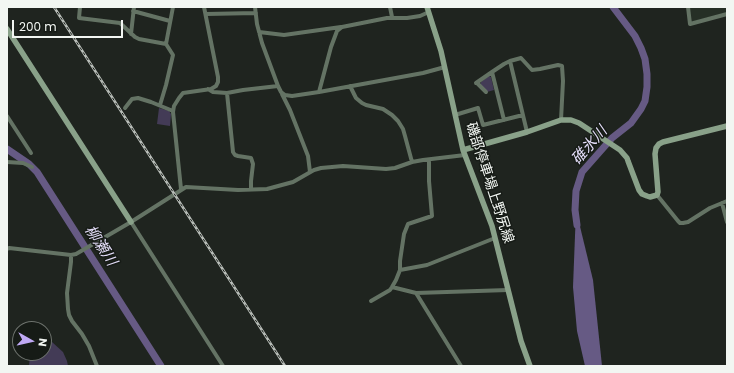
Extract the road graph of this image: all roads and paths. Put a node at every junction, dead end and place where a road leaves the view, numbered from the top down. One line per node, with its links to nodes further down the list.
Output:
1 (80, 7): 17 (street)
2 (173, 7): 13 (street)
3 (204, 7): 10 (street)
4 (255, 7): 9 (street)
5 (390, 7): 12 (street)
6 (688, 7): 11 (street)
7 (134, 9): 13 (street); 17 (street)
8 (428, 10): 12 (street); 20 (street, 磯部停車場上野尻線)
9 (256, 13): 10 (street); 16 (street)
10 (206, 14): 24 (street)
11 (727, 14)
12 (392, 17): 14 (street)
13 (170, 21): 18 (street)
14 (342, 27): 16 (street); 27 (street)
15 (7, 29): 51 (street)
16 (260, 32): 22 (street)
17 (131, 34): 18 (street)
18 (166, 44): 29 (street)
19 (510, 61): 21 (street); 33 (street); 36 (street)
20 (445, 67): 23 (street); 32 (street, 磯部停車場上野尻線)
21 (492, 72): 28 (street); 35 (street)
22 (278, 86): 25 (street); 26 (street)
23 (350, 86): 27 (street); 43 (street)
24 (207, 89): 25 (street); 31 (street)
25 (227, 92): 47 (street)
26 (281, 92): 27 (street); 45 (street)
27 (319, 92)
28 (486, 92)
29 (160, 105): 30 (street); 31 (street)
30 (125, 108)
31 (173, 111): 46 (street)
32 (455, 114): 35 (street); 39 (street, 磯部停車場上野尻線)
33 (523, 115): 35 (street); 38 (street)
34 (7, 116): 40 (street)
35 (504, 120)
36 (561, 120): 38 (street); 48 (street)
37 (727, 126): 48 (street)
38 (528, 132): 39 (street)
39 (464, 152): 41 (street); 53 (street, 磯部停車場上野尻線)
40 (31, 153)
41 (430, 160): 43 (street); 56 (street)
42 (7, 162): 44 (street)
43 (412, 162): 45 (street)
44 (32, 166)
45 (310, 172): 47 (street)
46 (182, 189): 47 (street); 51 (street)
47 (252, 190)
48 (657, 195): 50 (street)
49 (727, 201): 50 (street)
50 (722, 203): 52 (street)
51 (131, 222): 55 (street); 62 (street)
52 (727, 222)
53 (495, 238): 56 (street); 58 (street, 磯部停車場上野尻線)
54 (7, 249): 55 (street)
55 (71, 255): 61 (street)
56 (400, 270): 57 (street)
57 (392, 288): 59 (street); 60 (street)
58 (508, 290): 59 (street); 64 (street, 磯部停車場上野尻線)
59 (416, 293): 63 (street)
60 (371, 301)
61 (97, 366)
62 (223, 366)
63 (461, 366)
64 (530, 366)

